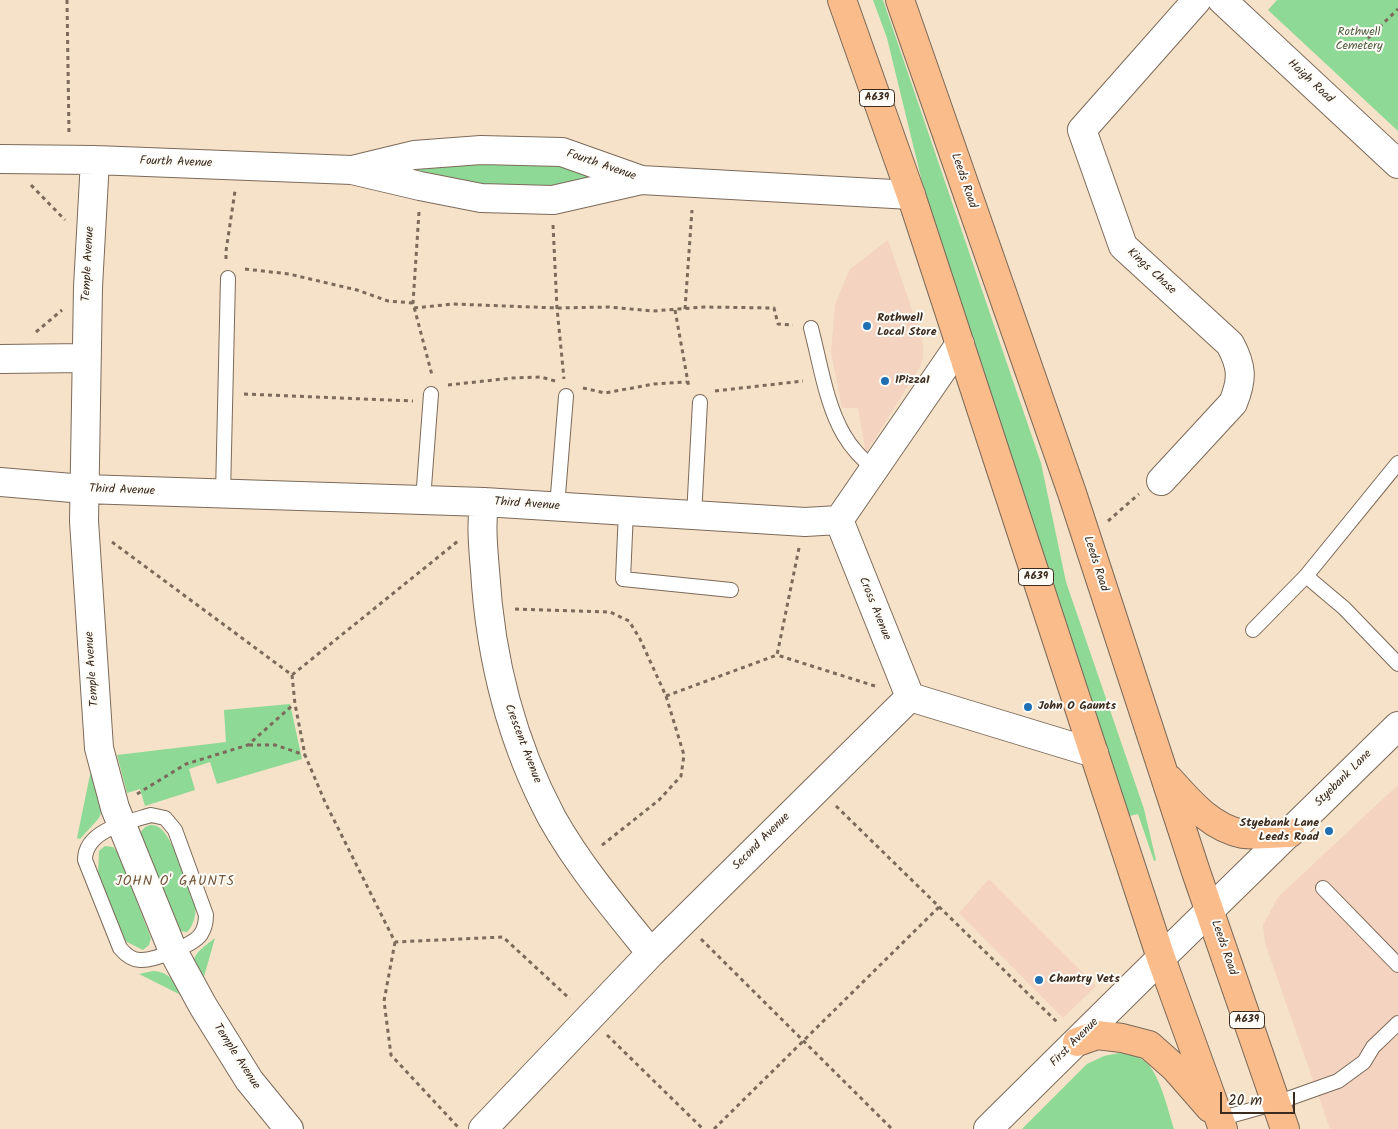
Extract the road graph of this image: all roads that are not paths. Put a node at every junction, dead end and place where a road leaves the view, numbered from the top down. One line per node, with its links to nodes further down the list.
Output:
1 (842, 0): 10 (main road, A639)
2 (900, 0): 38 (main road, Leeds Road / A639)
3 (1197, 0): 21 (street, Kings Chase)
4 (1222, 0): 7 (street, Haigh Road)
5 (2, 159): 6 (street, Fourth Avenue)
6 (82, 160): 8 (street, Fourth Avenue); 14 (street, Temple Avenue)
7 (1398, 164)
8 (352, 170): 9 (street, Fourth Avenue); 9 (street, Fourth Avenue)
9 (641, 180): 10 (street, Fourth Avenue)
10 (911, 196): 13 (main road, A639)
11 (227, 272): 24 (lane)
12 (811, 328): 20 (lane)
13 (960, 344): 20 (street); 37 (main road, A639)
14 (86, 358): 15 (street); 23 (street, Temple Avenue)
15 (0, 359)
16 (566, 389): 26 (lane)
17 (701, 395): 29 (lane)
18 (431, 398): 25 (lane)
19 (1398, 463): 31 (lane)
20 (875, 470): 30 (street)
21 (1161, 481)
22 (0, 482): 23 (street, Third Avenue)
23 (84, 489): 24 (street, Third Avenue); 39 (street, Temple Avenue)
24 (223, 494): 25 (street, Third Avenue)
25 (423, 500): 28 (street, Third Avenue)
26 (557, 507): 27 (street, Third Avenue); 28 (street, Third Avenue)
27 (626, 511): 29 (street, Third Avenue); 32 (lane)
28 (483, 512): 44 (street, Crescent Avenue)
29 (694, 516): 30 (street, Third Avenue)
30 (839, 520): 35 (street, Cross Avenue)
31 (1306, 576): 33 (lane); 34 (lane)
32 (731, 590)
33 (1253, 630)
34 (1398, 664)
35 (910, 697): 37 (street); 44 (street, Second Avenue)
36 (1398, 726): 40 (street, Styebank Lane)
37 (1094, 753): 45 (main road, A639)
38 (1163, 773): 40 (main road); 42 (main road, Leeds Road / A639)
39 (118, 816): 43 (street, Temple Avenue); 43 (lane); 43 (lane)
40 (1290, 833): 42 (street, Styebank Lane)
41 (1323, 888): 46 (lane)
42 (1210, 910): 45 (street, Styebank Lane); 49 (main road, Leeds Road / A639)
43 (173, 951): 51 (street, Temple Avenue)
44 (651, 953): 52 (street, Second Avenue)
45 (1162, 958): 48 (street, First Avenue); 50 (main road, A639)
46 (1398, 965)
47 (1398, 1023): 49 (lane)
48 (1077, 1042): 50 (main road); 53 (street, First Avenue)
49 (1276, 1103): 50 (lane); 54 (main road, Leeds Road / A639)
50 (1221, 1124)
51 (289, 1129)
52 (483, 1129)
53 (988, 1129)
54 (1285, 1129)

